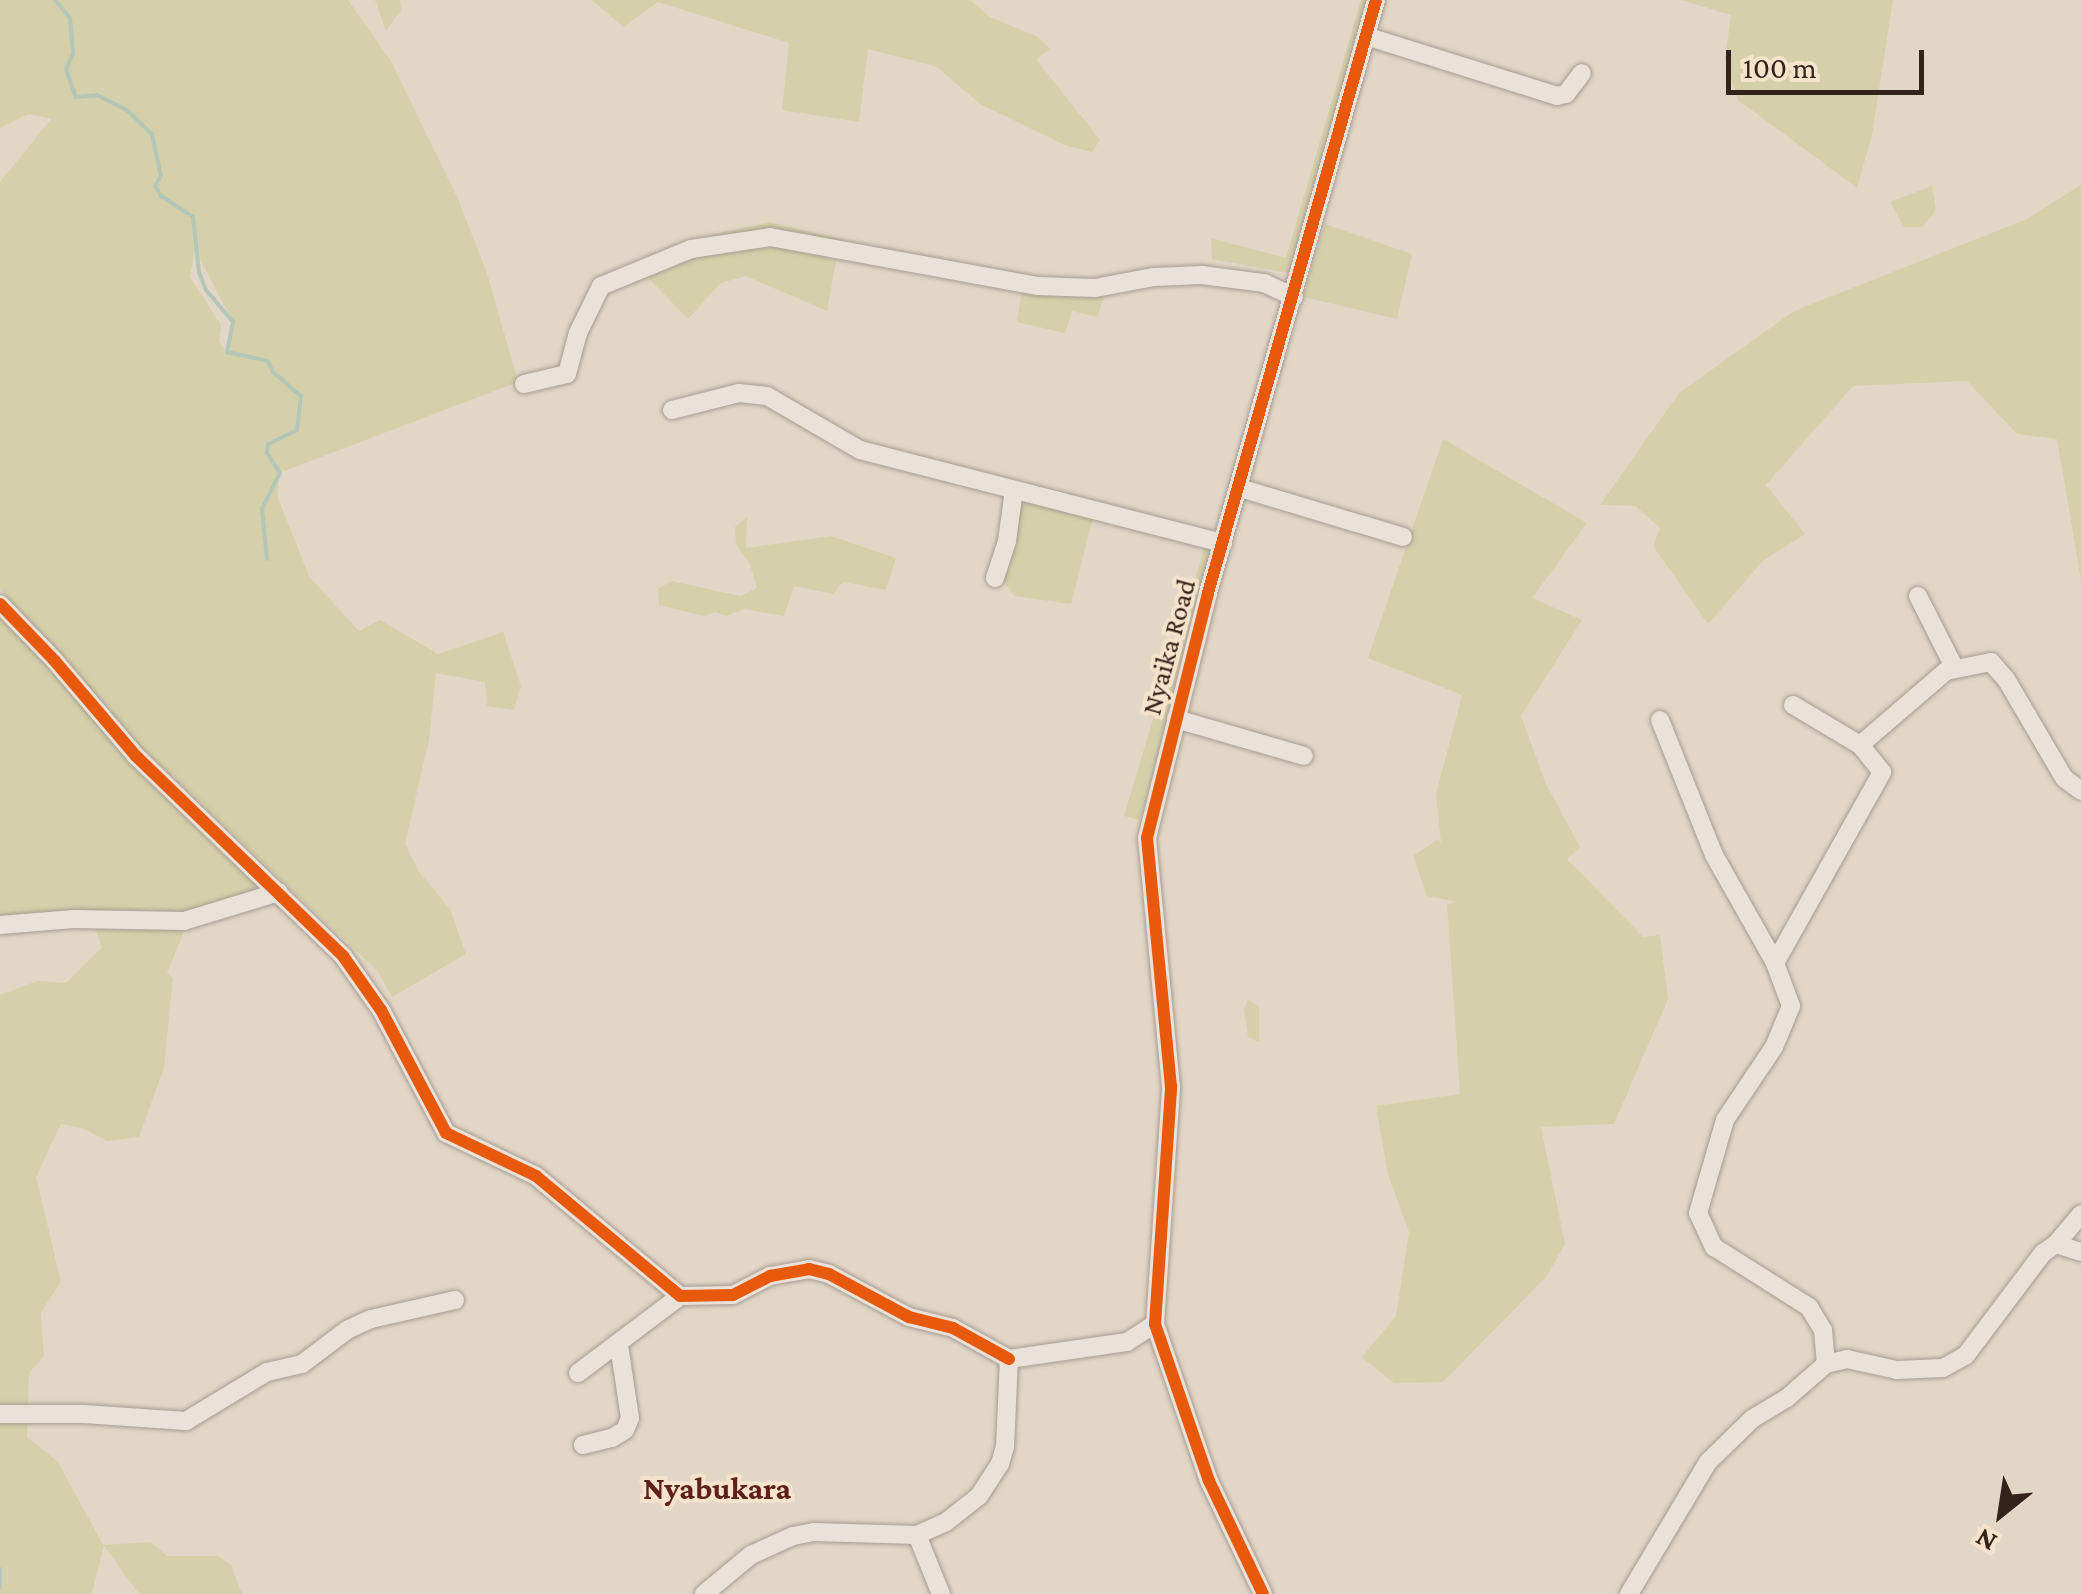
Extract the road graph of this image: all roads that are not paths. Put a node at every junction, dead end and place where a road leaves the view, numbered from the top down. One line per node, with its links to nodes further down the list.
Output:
1 (1376, 0): 2 (street, Nyaika Road)
2 (1369, 36): 3 (street); 4 (street, Nyaika Road)
3 (1582, 74)
4 (1294, 297): 5 (street); 7 (street, Nyaika Road)
5 (524, 384)
6 (672, 410): 8 (street)
7 (1240, 488): 9 (street); 10 (street, Nyaika Road)
8 (1014, 490): 10 (street); 11 (street)
9 (1403, 536)
10 (1224, 543): 16 (street, Nyaika Road)
11 (995, 578)
12 (1918, 596): 14 (street)
13 (0, 604): 21 (street)
14 (1954, 668): 18 (street); 20 (street)
15 (1793, 704): 18 (street)
16 (1176, 719): 19 (street); 29 (street, Nyaika Road)
17 (1660, 720): 23 (street)
18 (1860, 745): 23 (street)
19 (1304, 756)
20 (2081, 791)
21 (279, 892): 22 (street); 27 (street)
22 (0, 926)
23 (1775, 963): 32 (street)
24 (2081, 1214): 25 (street)
25 (2056, 1244): 26 (street); 32 (street)
26 (2081, 1252)
27 (680, 1296): 30 (street); 31 (street)
28 (456, 1300): 34 (street)
29 (1155, 1324): 31 (street); 39 (street)
30 (618, 1345): 33 (street); 35 (street)
31 (1009, 1359): 36 (street)
32 (1826, 1364): 40 (street)
33 (578, 1373)
34 (0, 1414)
35 (583, 1445)
36 (917, 1535): 37 (street); 38 (street)
37 (704, 1594)
38 (941, 1594)
39 (1263, 1594)
40 (1629, 1594)

